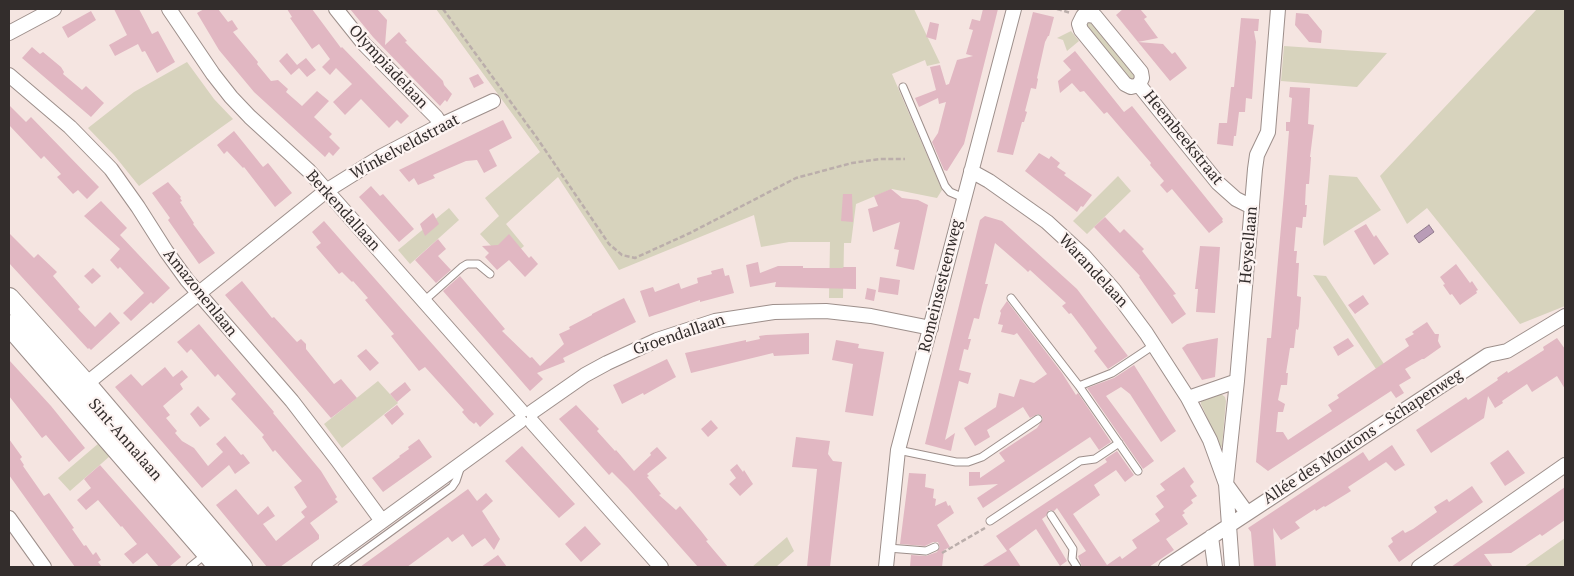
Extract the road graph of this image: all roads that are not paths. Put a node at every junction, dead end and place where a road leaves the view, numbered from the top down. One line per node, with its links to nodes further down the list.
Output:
1 (54, 9): 6 (street)
2 (169, 9): 13 (street, Berkendallaan)
3 (336, 9): 11 (street, Olympiadelaan)
4 (1014, 9): 12 (street, Romeinsesteenweg)
5 (1278, 9): 15 (street, Heysellaan)
6 (9, 34)
7 (9, 75): 17 (street, Amazonenlaan)
8 (1139, 85): 8 (street, Heembeekstraat); 15 (street, Heembeekstraat)
9 (903, 87): 14 (lane)
10 (492, 102): 11 (street, Winkelveldstraat)
11 (441, 125): 13 (street, Winkelveldstraat)
12 (971, 171): 14 (street, Romeinsesteenweg); 25 (street, Warandelaan)
13 (326, 192): 17 (street, Winkelveldstraat); 20 (street, Berkendallaan)
14 (964, 198): 23 (street, Romeinsesteenweg)
15 (1252, 207): 28 (street, Heysellaan)
16 (490, 274): 20 (lane)
17 (197, 294): 27 (street, Winkelveldstraat); 42 (street, Amazonenlaan)
18 (9, 298): 27 (main road, Sint-Annalaan)
19 (1011, 298): 29 (lane)
20 (424, 301): 31 (street, Berkendallaan)
21 (1565, 316): 38 (street, Allée des Moutons - Schapenweg)
22 (11, 321): 24 (lane); 27 (lane, Sint-Annalaan); 47 (main road, Sint-Annalaan)
23 (930, 328): 31 (street, Groendallaan); 34 (street, Romeinsesteenweg)
24 (33, 340)
25 (1154, 345): 29 (lane); 30 (street, Warandelaan)
26 (59, 366): 50 (lane, Sint-Annalaan)
27 (82, 380): 51 (main road, Sint-Annalaan)
28 (1237, 381): 30 (street); 37 (street, Heysellaan)
29 (1079, 386): 33 (lane)
30 (1188, 398): 37 (street, Warandelaan)
31 (526, 416): 42 (street, Groendallaan); 54 (street, Berkendallaan)
32 (1038, 419): 34 (lane)
33 (1119, 443): 36 (lane); 41 (lane)
34 (898, 450): 46 (street, Romeinsesteenweg)
35 (1565, 465): 60 (street)
36 (1138, 471)
37 (1226, 484): 38 (street, Warandelaan); 43 (street, Warandelaan)
38 (1247, 513): 43 (street, Allée des Moutons - Schapenweg)
39 (1051, 515): 56 (lane)
40 (9, 518): 48 (street)
41 (990, 521)
42 (387, 523): 52 (street, Groendallaan); 53 (lane)
43 (1228, 526): 44 (street, Allée des Moutons - Schapenweg); 59 (street, Warandelaan)
44 (1211, 537): 57 (street, Allée des Moutons - Schapenweg); 58 (street)
45 (935, 547): 46 (lane)
46 (888, 548): 55 (street, Romeinsesteenweg)
47 (213, 561): 49 (lane)
48 (44, 567)
49 (190, 567)
50 (233, 567)
51 (242, 567)
52 (319, 567)
53 (342, 567)
54 (660, 567)
55 (886, 567)
56 (1077, 567)
57 (1166, 567)
58 (1215, 567)
59 (1232, 567)
60 (1419, 567)

